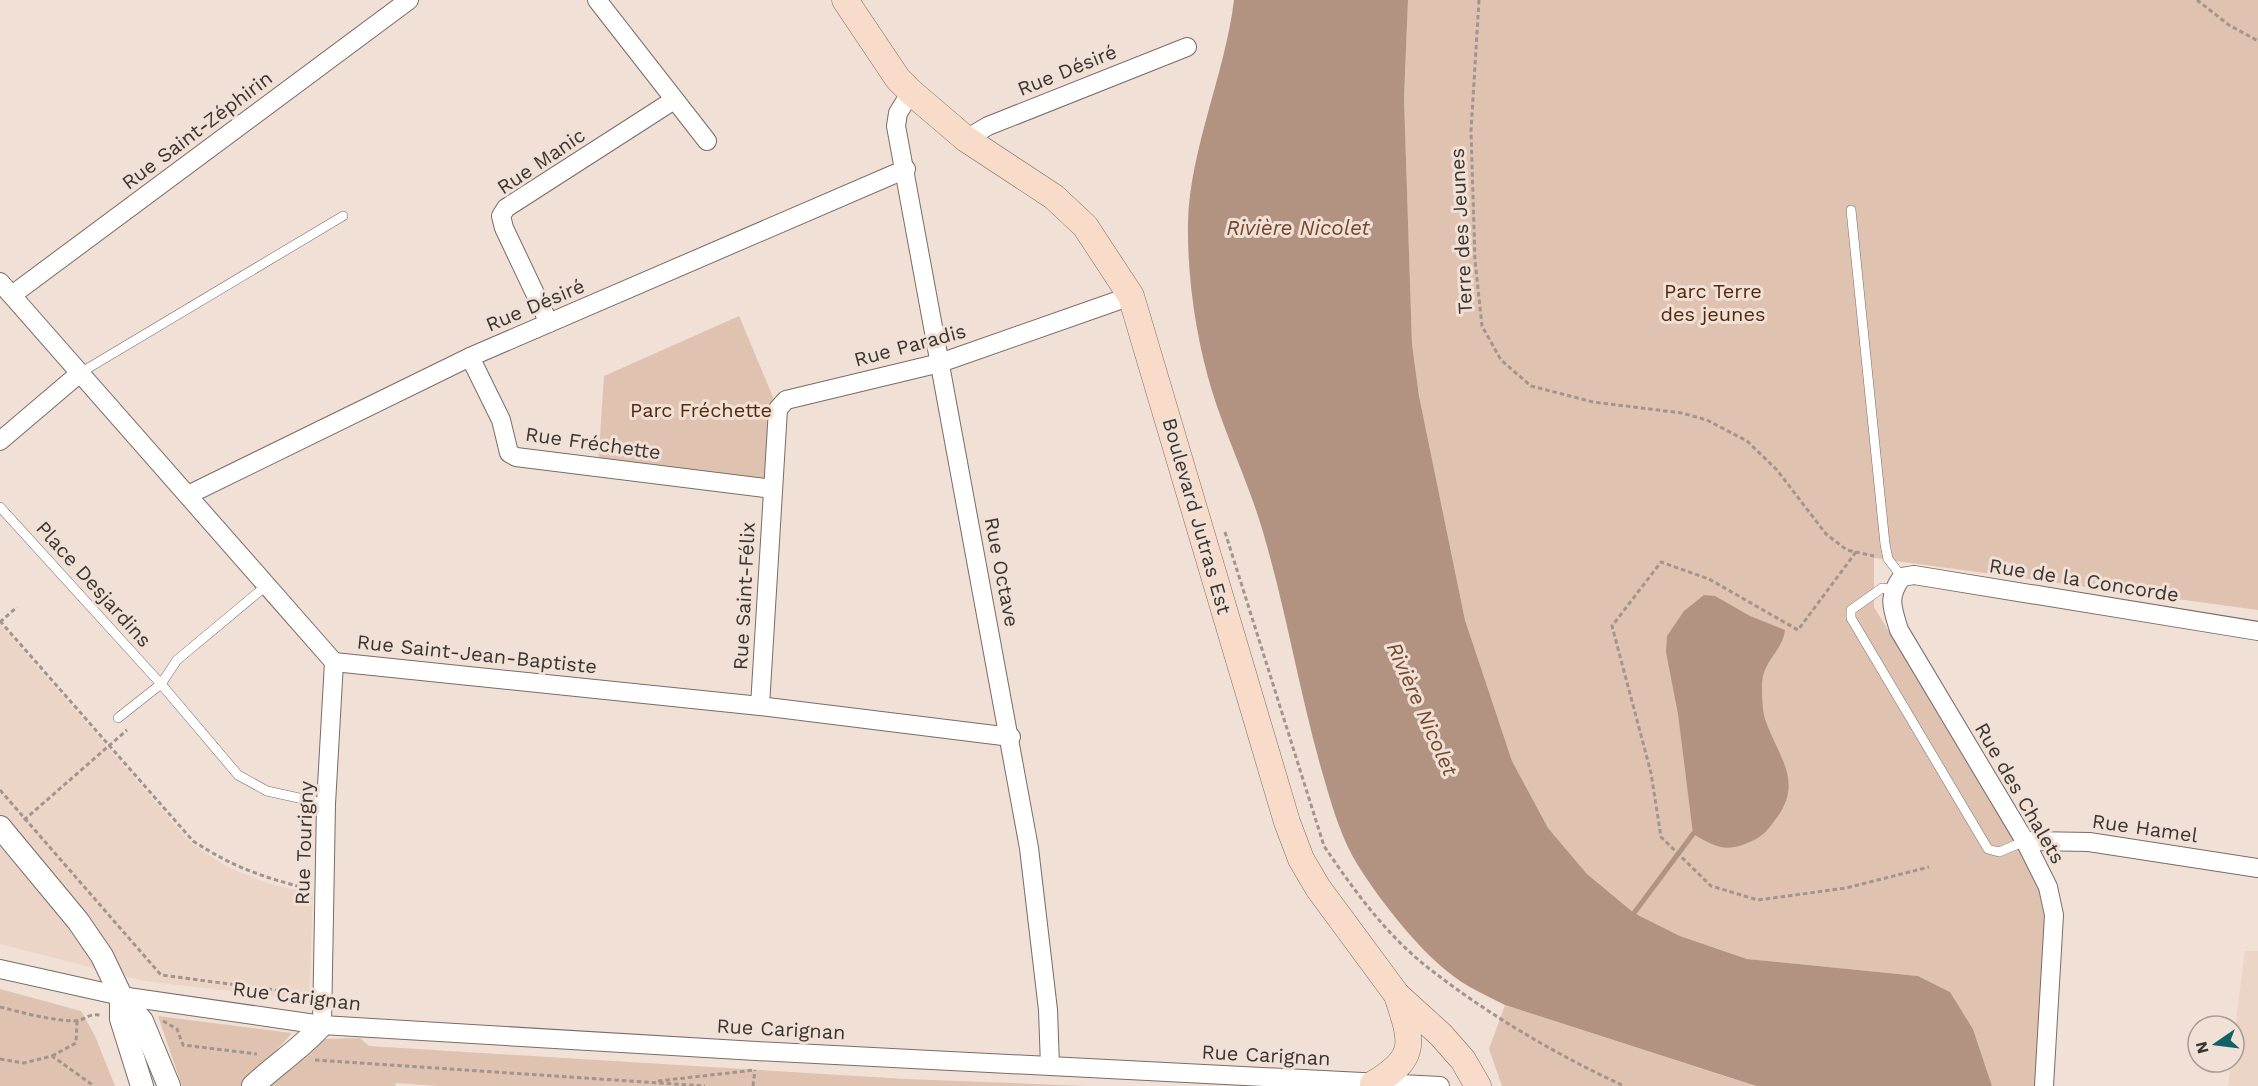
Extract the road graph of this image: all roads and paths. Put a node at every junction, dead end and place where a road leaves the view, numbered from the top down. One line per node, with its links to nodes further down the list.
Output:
1 (409, 0): 15 (street, Rue Saint-Zéphirin)
2 (597, 0): 9 (street)
3 (844, 0): 8 (main road, Boulevard Jutras Est)
4 (1479, 0): 25 (path, Terre des Jeunes)
5 (2197, 0): 6 (path)
6 (2258, 41)
7 (1187, 47): 10 (street, Rue Désiré)
8 (911, 92): 10 (main road, Boulevard Jutras Est); 12 (street, Rue Octave)
9 (675, 100): 11 (street); 17 (street, Rue Manic)
10 (966, 139): 16 (main road, Boulevard Jutras Est)
11 (706, 141)
12 (906, 169): 17 (street, Rue Désiré); 19 (street, Rue Octave)
13 (1851, 210): 26 (lane)
14 (343, 216): 20 (lane)
15 (6, 289): 20 (street, Rue Saint-Jean-Baptiste)
16 (1131, 296): 19 (street, Rue Paradis); 49 (main road, Boulevard Jutras Est)
17 (549, 323): 18 (street, Rue Désiré)
18 (470, 357): 22 (street, Rue Fréchette); 23 (street, Rue Désiré)
19 (940, 363): 22 (street, Rue Paradis); 37 (street, Rue Octave)
20 (80, 373): 21 (street); 23 (street, Rue Saint-Jean-Baptiste)
21 (0, 441)
22 (773, 489): 34 (street, Rue Saint-Félix)
23 (188, 495): 28 (street, Rue Saint-Jean-Baptiste)
24 (0, 507): 33 (lane, Place Desjardins)
25 (1856, 552): 26 (path, Terre des Jeunes); 44 (path)
26 (1888, 560): 27 (lane)
27 (1897, 583): 31 (street, Rue de la Concorde); 43 (street, Rue des Chalets); 43 (lane)
28 (267, 585): 32 (street, Rue Saint-Jean-Baptiste); 33 (lane)
29 (17, 607): 30 (path)
30 (0, 622): 38 (path)
31 (2258, 630)
32 (334, 662): 34 (street, Rue Saint-Jean-Baptiste); 40 (street, Rue Tourigny)
33 (161, 684): 35 (lane); 40 (lane, Place Desjardins)
34 (760, 706): 37 (street, Rue Saint-Jean-Baptiste)
35 (118, 718)
36 (127, 730): 38 (path)
37 (1011, 737): 58 (street, Rue Octave)
38 (109, 746): 41 (path); 46 (path)
39 (0, 790): 41 (path)
40 (326, 804): 54 (street, Rue Tourigny)
41 (25, 819): 42 (path); 48 (path)
42 (3, 831): 50 (street)
43 (2025, 841): 45 (street, Rue Hamel); 69 (street, Rue des Chalets)
44 (1929, 867)
45 (2258, 868)
46 (312, 897)
47 (0, 969): 50 (street, Rue Carignan)
48 (309, 991)
49 (1397, 995): 61 (main road); 68 (main road, Boulevard Jutras Est)
50 (121, 996): 52 (street); 54 (street, Rue Carignan)
51 (0, 1007): 53 (path)
52 (131, 1020): 53 (path); 56 (path); 63 (street); 64 (street)
53 (77, 1021): 55 (path)
54 (322, 1024): 56 (street); 58 (street, Rue Carignan)
55 (52, 1056): 57 (path); 62 (path)
56 (284, 1057): 60 (path); 65 (street)
57 (0, 1059)
58 (1050, 1066): 61 (street, Rue Carignan)
59 (755, 1070): 60 (path)
60 (650, 1082): 66 (path)
61 (1373, 1084): 67 (street, Rue Carignan)
62 (94, 1086)
63 (142, 1086)
64 (169, 1086)
65 (253, 1086)
66 (705, 1086)
67 (1440, 1086)
68 (1478, 1086)
69 (2044, 1086)

